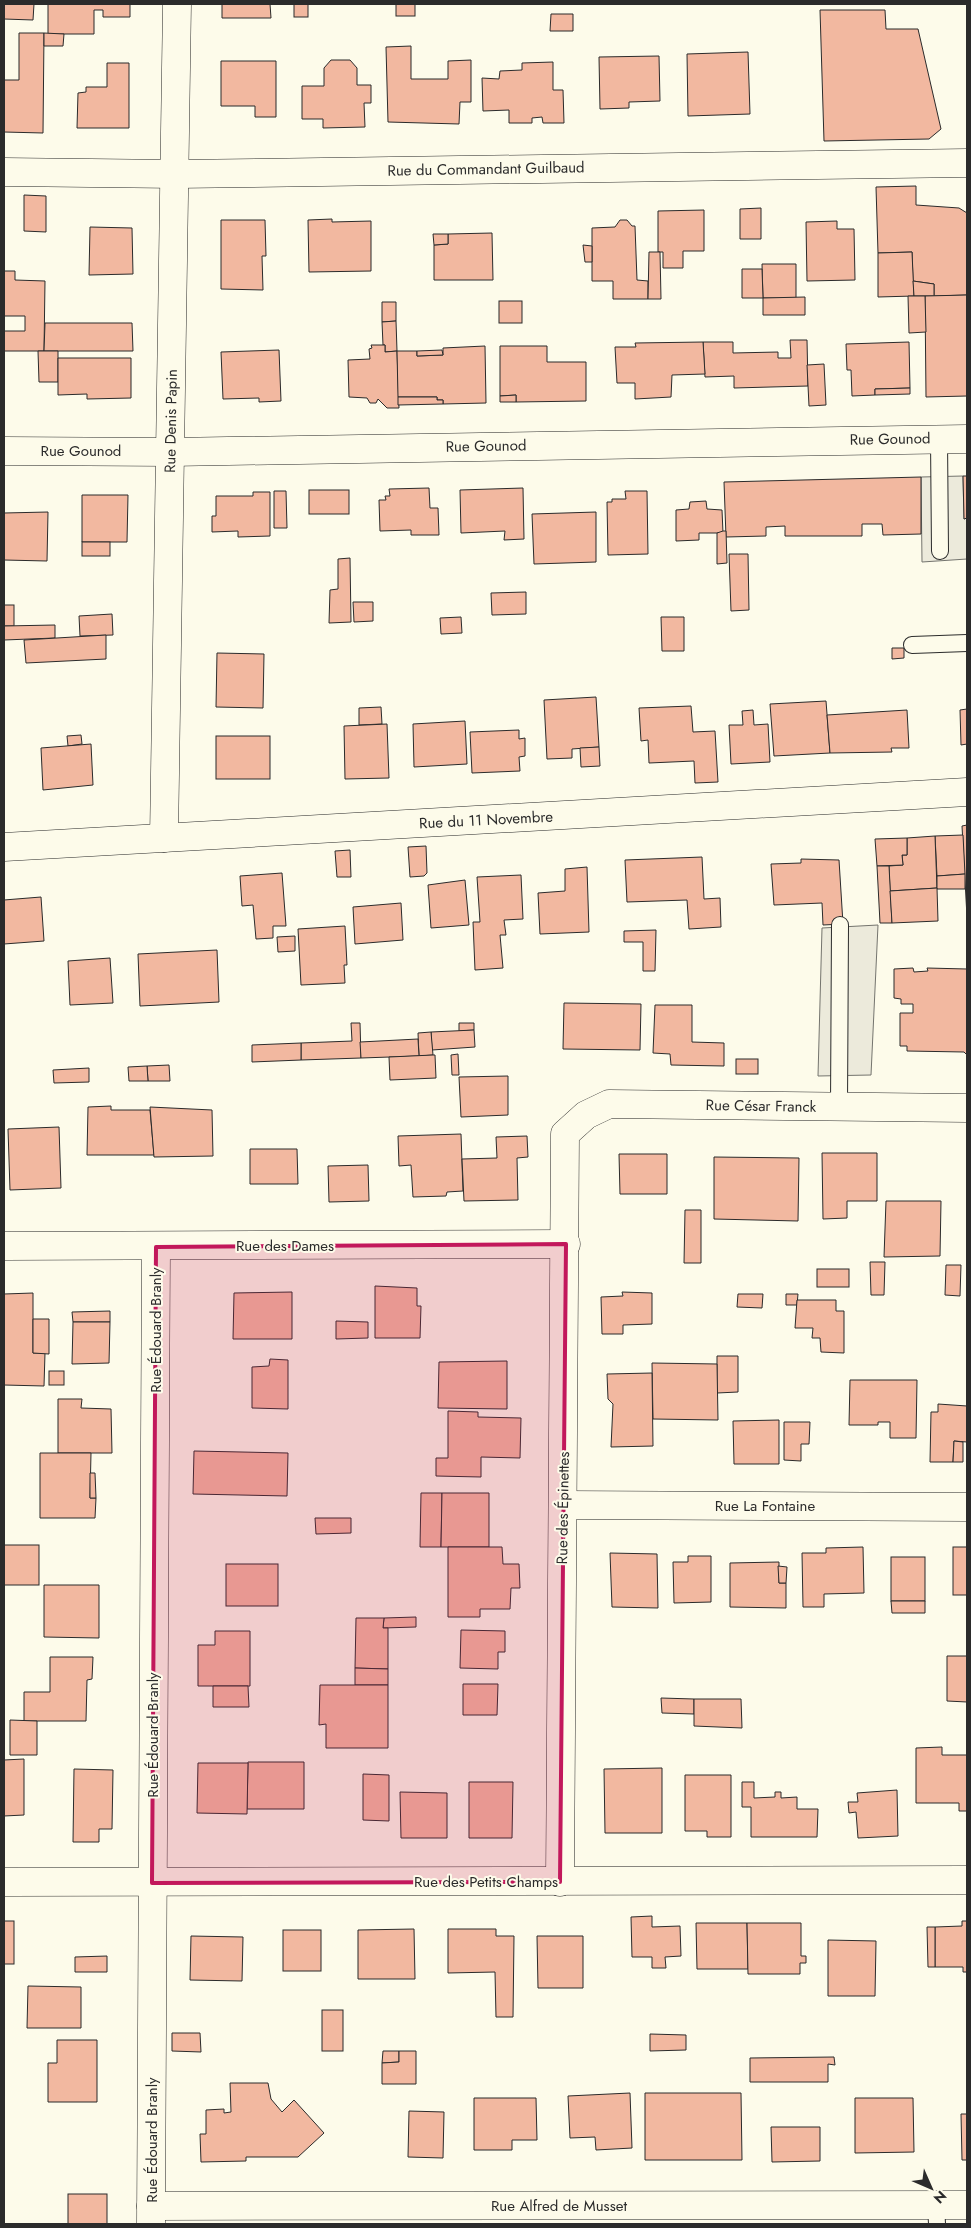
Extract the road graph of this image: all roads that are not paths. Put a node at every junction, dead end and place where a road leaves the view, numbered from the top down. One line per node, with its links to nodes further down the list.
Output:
1 (177, 4): 4 (street, Rue Denis Papin)
2 (967, 162): 4 (street, Rue du Commandant Guilbaud)
3 (4, 172): 4 (street, Rue du Commandant Guilbaud)
4 (176, 174): 8 (street, Rue Denis Papin)
5 (939, 439): 6 (street, Rue Gounod); 8 (street, Rue Gounod); 9 (lane)
6 (967, 439)
7 (4, 451): 8 (street, Rue Gounod)
8 (171, 452): 13 (street, Rue Denis Papin)
9 (940, 551)
10 (967, 643): 11 (lane)
11 (912, 645)
12 (967, 792): 13 (street, Rue du 11 Novembre)
13 (164, 838): 14 (street, Rue du 11 Novembre)
14 (4, 847)
15 (840, 925): 16 (lane)
16 (839, 1107): 17 (street, Rue César Franck); 18 (street, Rue César Franck)
17 (967, 1108)
18 (565, 1134): 19 (street, Rue des Épinettes)
19 (566, 1244): 21 (street, Rue des Dames); 22 (street, Rue des Épinettes)
20 (4, 1246): 21 (street, Rue des Dames)
21 (156, 1247): 27 (street, Rue Édouard Branly)
22 (563, 1505): 23 (street, Rue La Fontaine); 26 (street, Rue des Épinettes)
23 (967, 1507)
24 (967, 1880): 26 (street, Rue des Petits Champs)
25 (4, 1882): 27 (street, Rue des Petits Champs)
26 (560, 1882): 27 (street, Rue des Petits Champs)
27 (152, 1883): 29 (street, Rue Édouard Branly)
28 (967, 2205): 30 (street, Rue Alfred de Musset)
29 (151, 2215): 30 (street, Rue Alfred de Musset)
30 (937, 2215)

